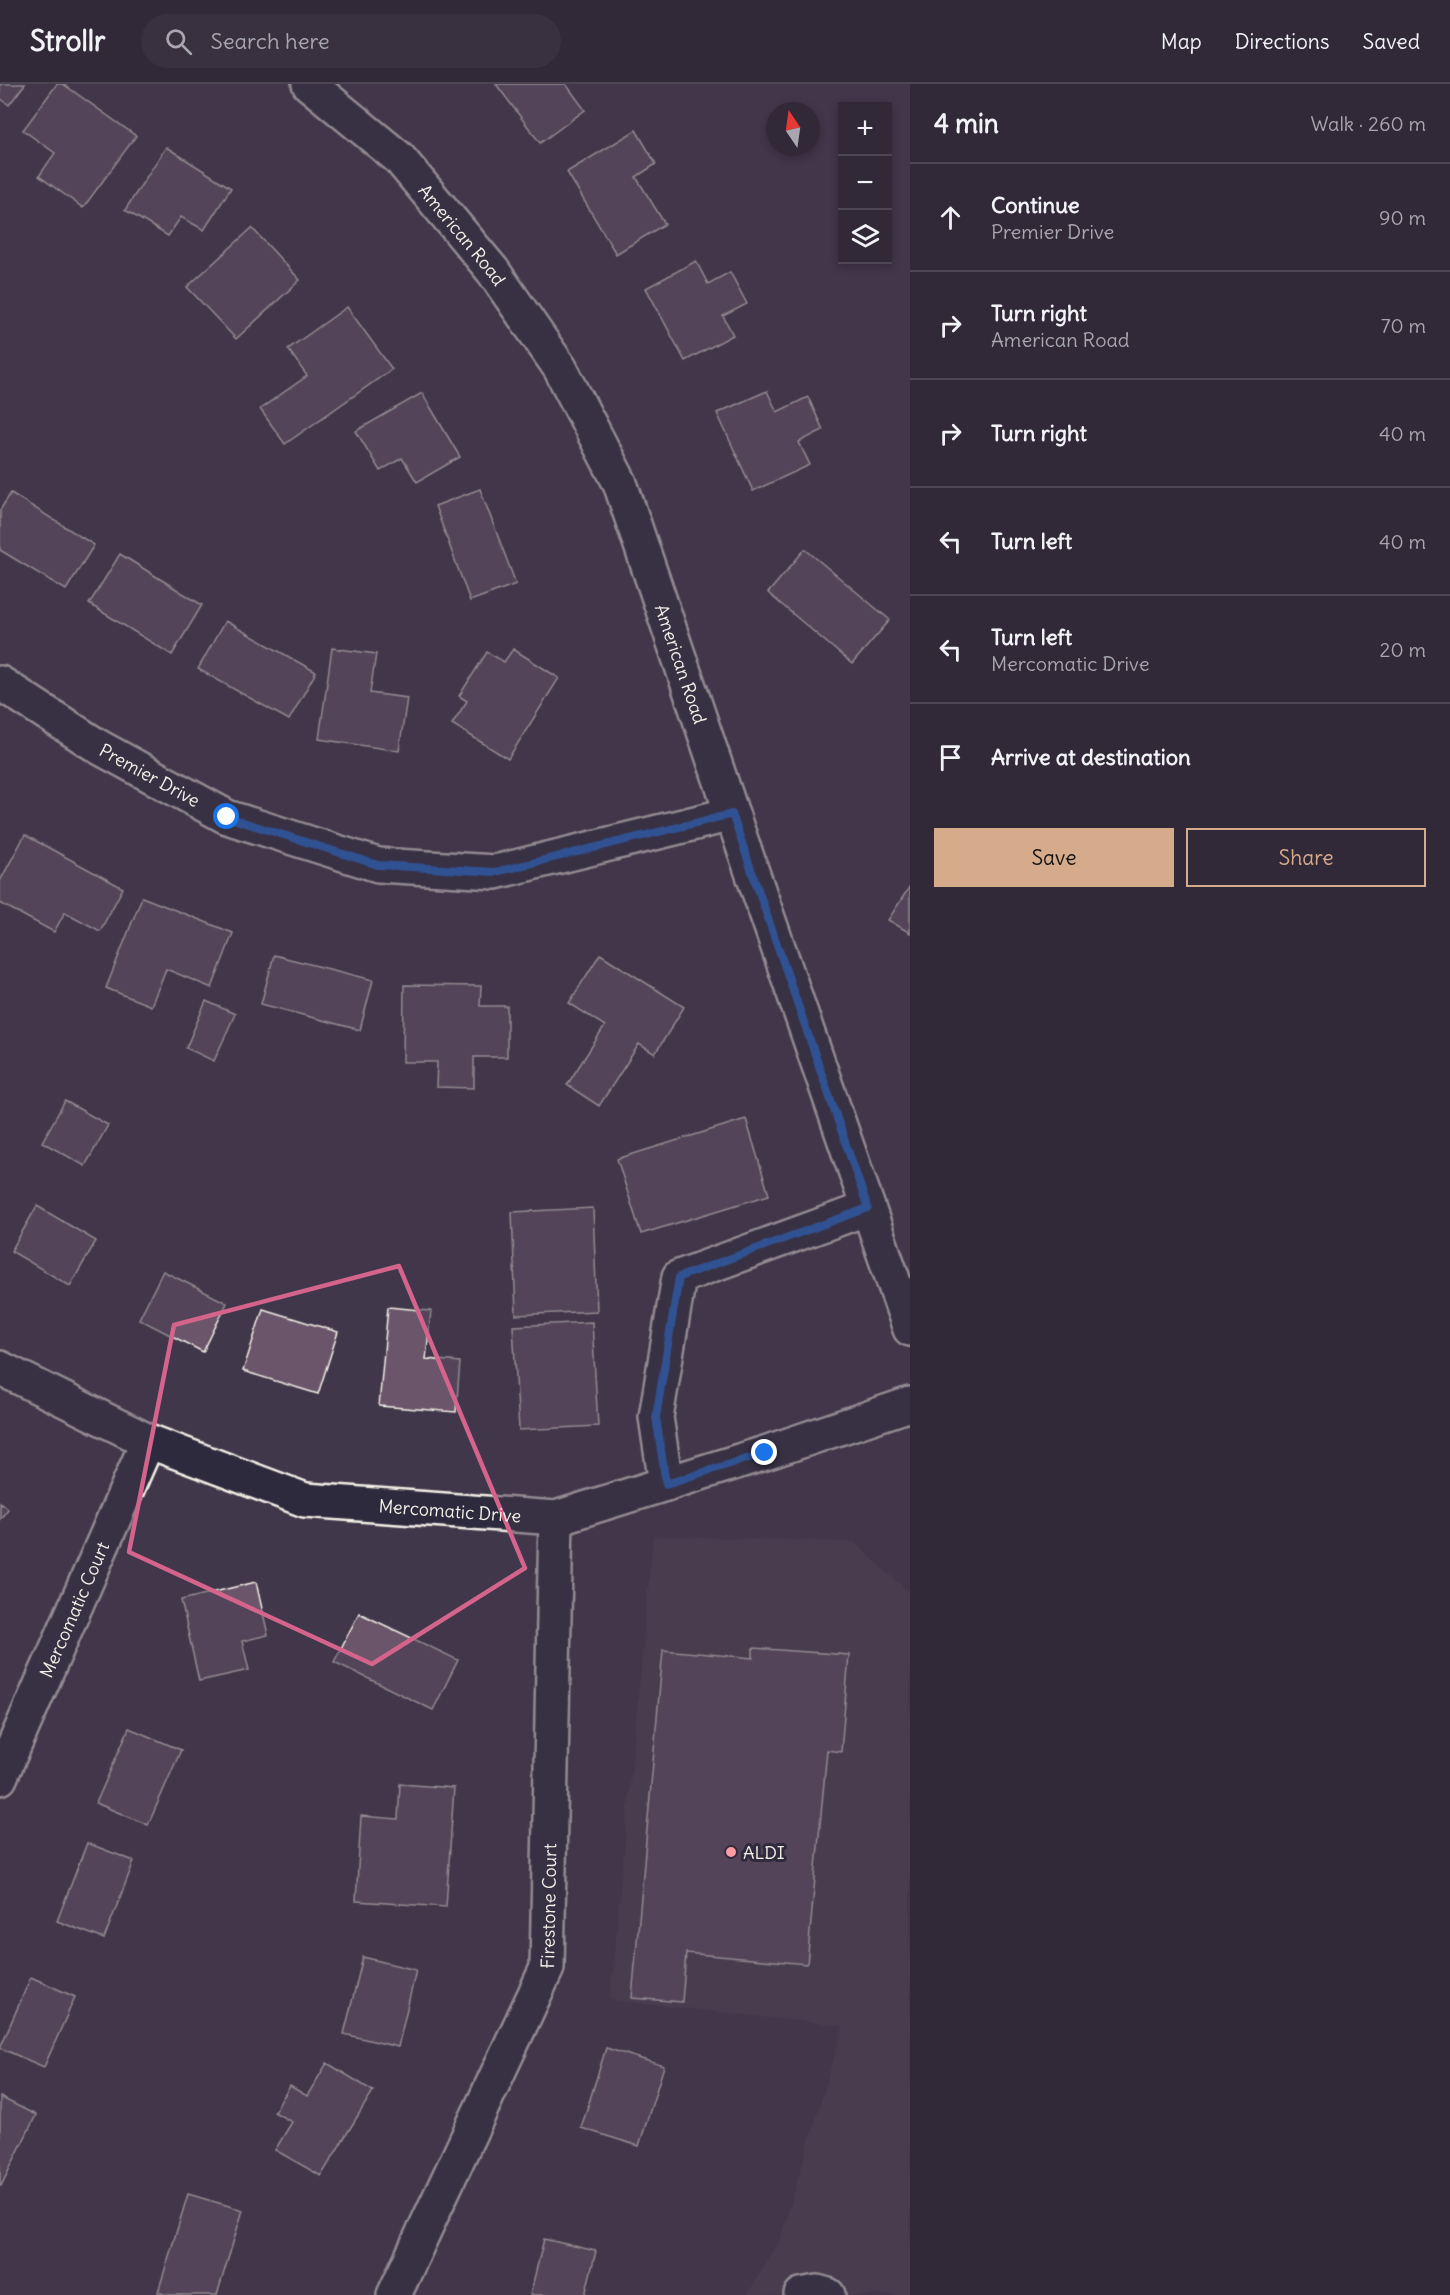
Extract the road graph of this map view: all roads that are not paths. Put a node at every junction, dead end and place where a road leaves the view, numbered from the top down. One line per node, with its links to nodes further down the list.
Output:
1 (309, 84): 3 (street, American Road)
2 (0, 683): 3 (street, Premier Drive)
3 (732, 814): 4 (street, American Road)
4 (868, 1208): 5 (street, American Road); 9 (street)
5 (910, 1329)
6 (0, 1368): 8 (street, Mercomatic Drive)
7 (910, 1404): 9 (street, Mercomatic Drive)
8 (148, 1441): 10 (street, Mercomatic Drive); 11 (street, Mercomatic Court)
9 (666, 1484): 10 (street, Mercomatic Drive)
10 (556, 1518): 12 (street, Firestone Court)
11 (0, 1778)
12 (394, 2295)
13 (801, 2295): 14 (street)
14 (828, 2295)

